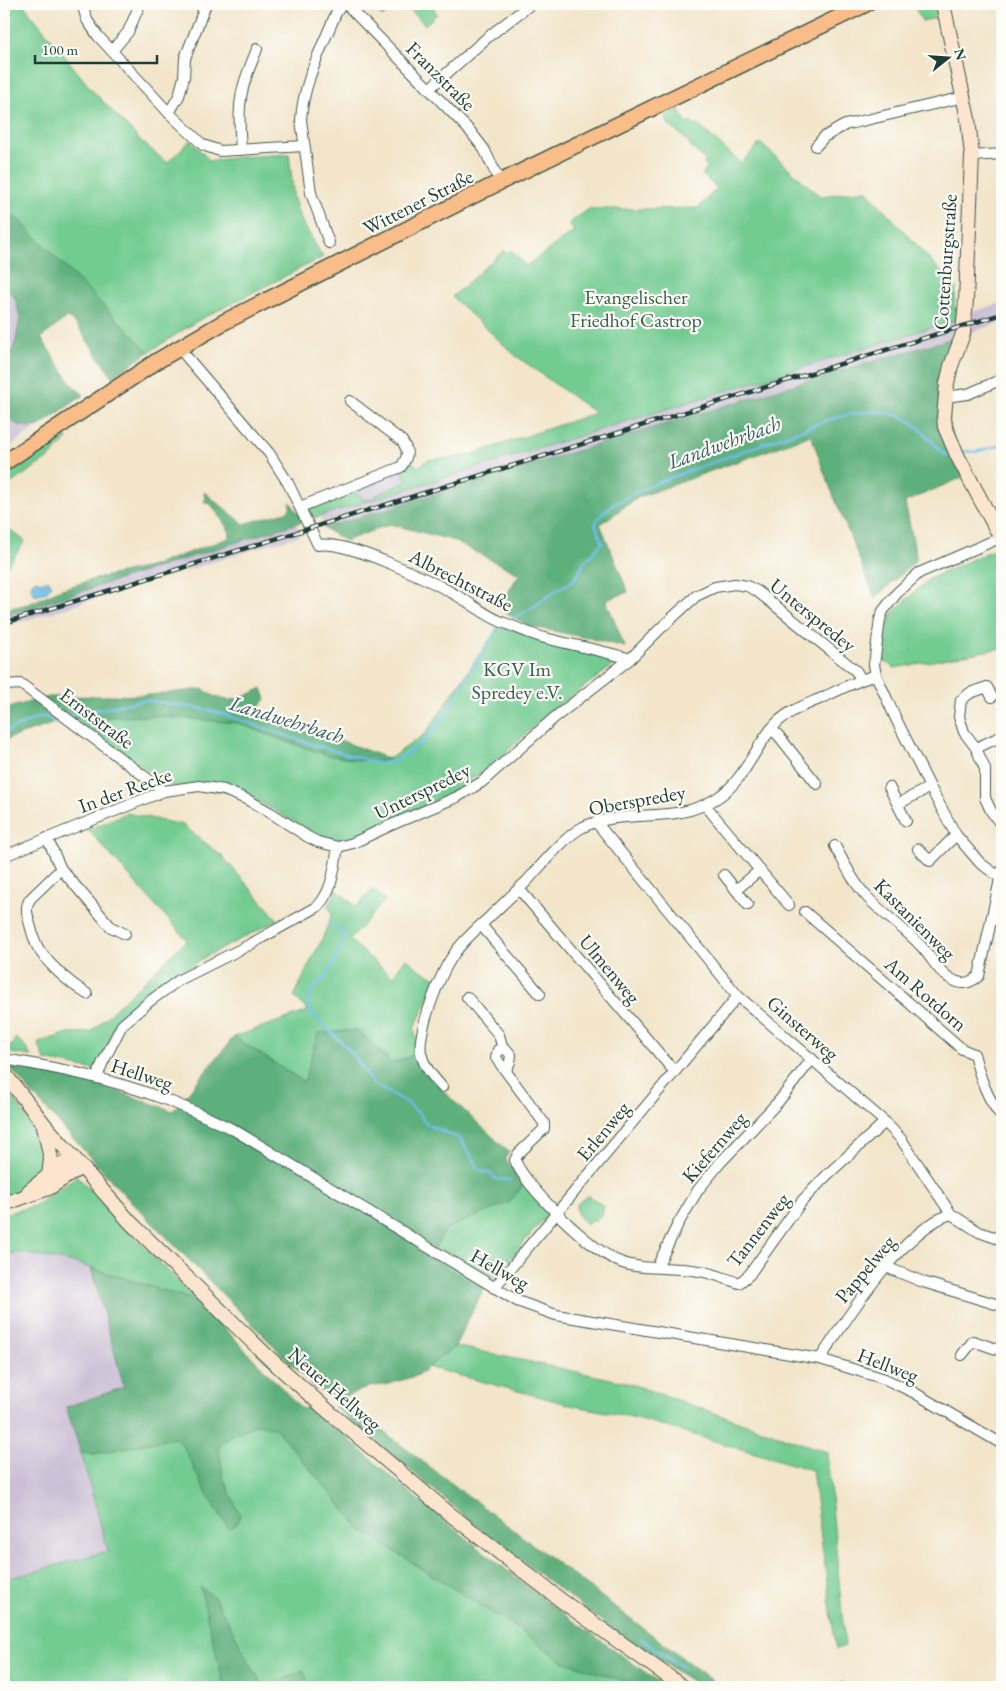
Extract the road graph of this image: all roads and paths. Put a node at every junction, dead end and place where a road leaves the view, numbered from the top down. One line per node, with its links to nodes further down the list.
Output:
1 (82, 4): 10 (street)
2 (140, 4): 10 (street)
3 (206, 4): 13 (street)
4 (342, 4): 14 (street)
5 (346, 4): 11 (street, Franzstraße)
6 (530, 4): 11 (street)
7 (866, 4): 19 (main road, Wittener Straße)
8 (943, 4): 12 (main road, Cottenburgstraße)
9 (257, 49): 16 (street)
10 (112, 51): 13 (street)
11 (429, 89): 19 (street, Franzstraße)
12 (964, 97): 15 (street); 18 (main road, Cottenburgstraße)
13 (169, 112): 16 (street)
14 (304, 146): 16 (street); 20 (street)
15 (816, 146)
16 (241, 150)
17 (1002, 154): 18 (street)
18 (972, 156): 23 (main road, Cottenburgstraße)
19 (500, 182): 21 (main road, Wittener Straße)
20 (329, 243)
21 (178, 348): 25 (main road, Wittener Straße); 26 (street, Albrechtstraße)
22 (1002, 379): 23 (street)
23 (946, 397): 27 (main road, Cottenburgstraße)
24 (350, 401): 26 (street)
25 (4, 463)
26 (300, 507): 28 (street, Albrechtstraße)
27 (1001, 538): 29 (street)
28 (630, 659): 30 (street, Unterspredey); 48 (street, Unterspredey)
29 (876, 675): 30 (street, Oberspredey); 37 (street)
30 (861, 679): 33 (street, Oberspredey)
31 (4, 685): 39 (street, Ernststraße)
32 (992, 697): 35 (street)
33 (771, 729): 36 (street); 41 (street, Oberspredey)
34 (1002, 736): 35 (street)
35 (976, 748): 44 (street)
36 (817, 784)
37 (930, 787): 40 (street); 45 (street)
38 (889, 788): 40 (street)
39 (164, 791): 46 (street, In der Recke); 48 (street, In der Recke)
40 (898, 804): 42 (street)
41 (705, 805): 43 (street, Oberspredey); 52 (street)
42 (906, 821)
43 (596, 822): 55 (street, Oberspredey); 64 (street, Ginsterweg)
44 (1002, 826)
45 (956, 835): 49 (street); 54 (street)
46 (47, 838): 50 (street, In der Recke); 51 (street)
47 (835, 846): 54 (street, Kastanienweg)
48 (338, 847): 70 (street)
49 (918, 849)
50 (4, 856)
51 (61, 869): 61 (street); 62 (street)
52 (760, 870): 56 (street); 58 (street)
53 (724, 875): 56 (street)
54 (1001, 876)
55 (518, 889): 60 (street, Oberspredey); 69 (street, Ulmenweg)
56 (736, 890): 57 (street)
57 (748, 905)
58 (789, 905)
59 (805, 912): 72 (street, Am Rotdorn)
60 (482, 925): 63 (street); 71 (street, Oberspredey)
61 (125, 934)
62 (86, 994)
63 (540, 994)
64 (738, 996): 67 (street, Ginsterweg); 69 (street, Erlenweg)
65 (467, 997): 78 (street, Tannenweg)
66 (4, 1059): 70 (street, Hellweg)
67 (812, 1060): 73 (street, Ginsterweg); 81 (street, Kiefernweg)
68 (4, 1072): 74 (main road, Neuer Hellweg)
69 (674, 1072): 78 (street, Erlenweg)
70 (97, 1078): 83 (street, Hellweg)
71 (442, 1087)
72 (1002, 1117)
73 (885, 1122): 79 (street, Ginsterweg); 81 (street, Tannenweg)
74 (44, 1124): 75 (main road, Neuer Hellweg); 76 (main road)
75 (76, 1162): 76 (main road); 77 (main road); 89 (main road, Neuer Hellweg)
76 (48, 1176): 77 (main road)
77 (10, 1202)
78 (558, 1214): 81 (street, Tannenweg); 83 (street, Erlenweg)
79 (950, 1214): 80 (street, Ginsterweg); 82 (street, Pappelweg)
80 (1002, 1240)
81 (657, 1267)
82 (886, 1267): 84 (street); 87 (street, Pappelweg)
83 (494, 1288): 87 (street, Hellweg)
84 (1002, 1306)
85 (1002, 1351): 86 (street)
86 (962, 1355)
87 (820, 1359): 88 (street, Hellweg)
88 (1002, 1444)
89 (683, 1687)

